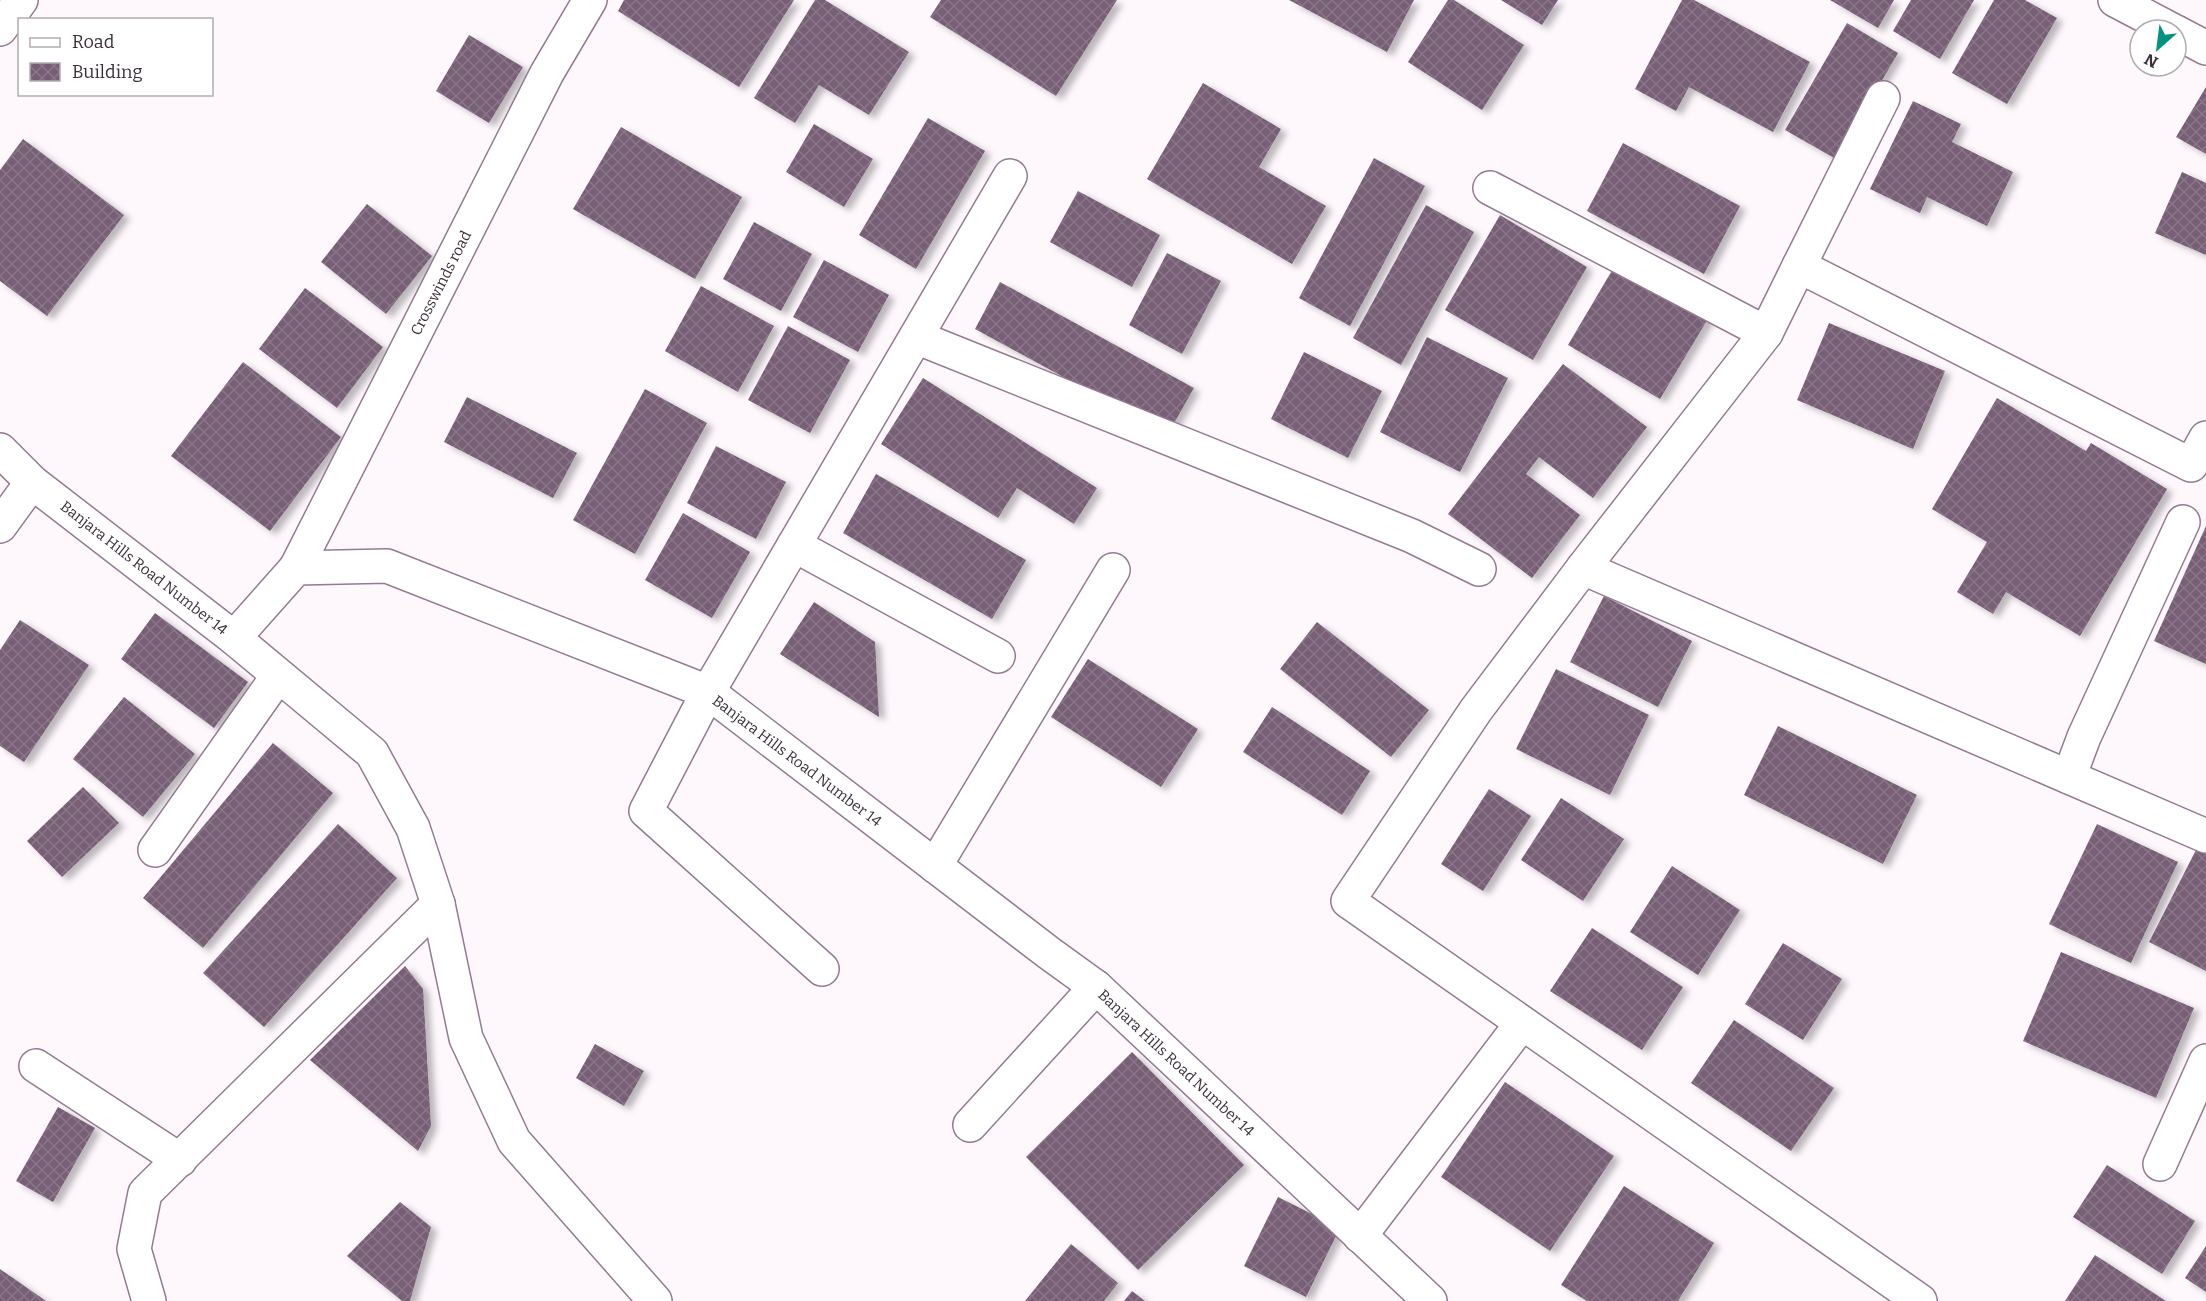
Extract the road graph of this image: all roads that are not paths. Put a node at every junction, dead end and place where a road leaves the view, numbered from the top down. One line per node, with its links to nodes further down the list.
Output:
1 (21, 0): 5 (street)
2 (590, 0): 20 (street, Crosswinds road)
3 (2115, 0): 4 (street)
4 (2149, 18)
5 (0, 29)
6 (2188, 38): 7 (street)
7 (2206, 48)
8 (1883, 98): 11 (street)
9 (1010, 176): 13 (street)
10 (1490, 188): 12 (street)
11 (1799, 266): 12 (street); 14 (street)
12 (1766, 333): 21 (street)
13 (916, 337): 19 (street); 22 (street)
14 (2206, 438)
15 (0, 450): 16 (street, Banjara Hills Road Number 14)
16 (32, 482): 18 (street); 24 (street, Banjara Hills Road Number 14)
17 (2183, 522): 28 (street)
18 (0, 525)
19 (794, 545): 25 (street); 27 (street)
20 (296, 568): 24 (street, Banjara Hills Road Number 14); 27 (street, Banjara Hills Road Number 14)
21 (1583, 568): 28 (street); 35 (street)
22 (1479, 569)
23 (1113, 570): 31 (street)
24 (234, 638): 26 (street)
25 (998, 656)
26 (278, 676): 30 (street); 32 (street)
27 (708, 692): 31 (street, Banjara Hills Road Number 14); 33 (street)
28 (2069, 777): 29 (street)
29 (2206, 836)
30 (155, 850)
31 (935, 866): 34 (street, Banjara Hills Road Number 14)
32 (438, 904): 39 (street); 43 (street)
33 (822, 969)
34 (1096, 987): 38 (street); 41 (street, Banjara Hills Road Number 14)
35 (1522, 1023): 41 (street); 45 (street)
36 (2206, 1061): 40 (street)
37 (36, 1066): 39 (street)
38 (970, 1125)
39 (180, 1160): 42 (street)
40 (2160, 1164)
41 (1360, 1236): 44 (street, Banjara Hills Road Number 14)
42 (149, 1301)
43 (655, 1301)
44 (1430, 1301)
45 (1920, 1301)

